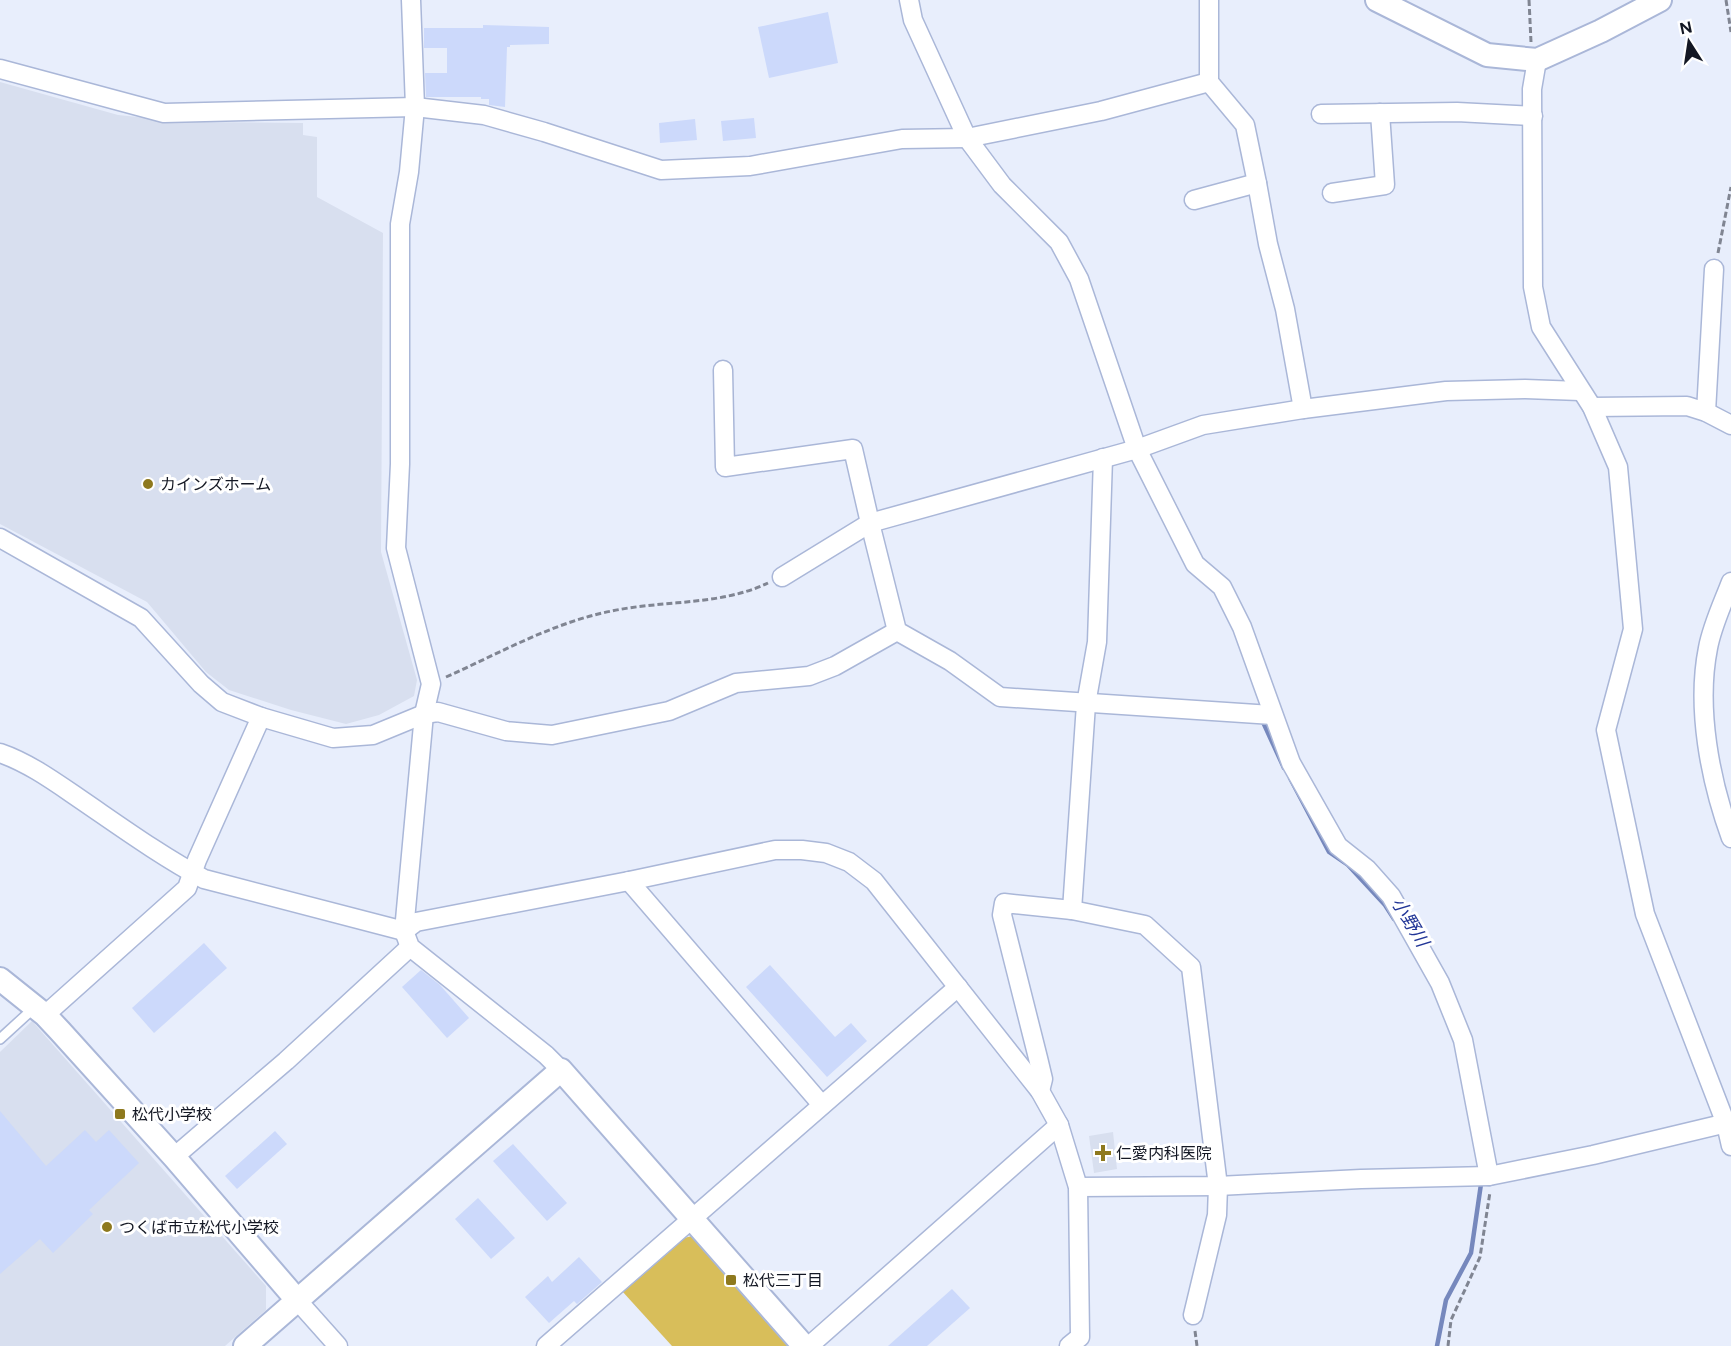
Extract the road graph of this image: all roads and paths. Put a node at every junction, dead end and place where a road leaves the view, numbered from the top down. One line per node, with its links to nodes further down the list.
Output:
1 (411, 0): 12 (street)
2 (909, 0): 16 (street)
3 (1209, 0): 11 (street)
4 (1377, 0): 9 (street)
5 (1529, 0): 9 (path)
6 (1660, 0): 9 (street)
7 (1726, 0): 8 (path)
8 (1731, 32)
9 (1537, 60): 15 (street)
10 (0, 69): 12 (street)
11 (1209, 82): 16 (street); 17 (street)
12 (415, 107): 16 (street); 35 (street)
13 (1380, 113): 14 (street); 15 (street); 19 (street)
14 (1321, 114)
15 (1533, 116): 23 (street)
16 (967, 138): 28 (street)
17 (1257, 183): 20 (street); 25 (street)
18 (1731, 187): 21 (path)
19 (1332, 193)
20 (1194, 200)
21 (1714, 269): 26 (street)
22 (723, 370): 30 (street)
23 (1580, 391): 24 (street); 25 (street)
24 (1592, 407): 26 (street); 53 (street)
25 (1304, 409): 28 (street)
26 (1706, 412): 27 (street)
27 (1731, 425)
28 (1137, 449): 29 (street); 38 (street)
29 (1102, 458): 30 (street); 36 (street)
30 (870, 523): 32 (street); 34 (street)
31 (0, 538): 39 (street)
32 (782, 577): 35 (path)
33 (1731, 582): 41 (street)
34 (897, 631): 36 (street); 37 (street)
35 (431, 684): 37 (street)
36 (1086, 704): 38 (street); 44 (street)
37 (424, 714): 39 (street); 45 (street)
38 (1273, 715): 57 (street)
39 (261, 717): 42 (street)
40 (0, 753): 42 (street)
41 (1731, 838)
42 (193, 873): 45 (street); 48 (street)
43 (629, 881): 45 (street); 47 (street); 52 (street)
44 (1072, 910): 51 (street); 59 (street)
45 (407, 939): 50 (street); 56 (street)
46 (0, 979): 48 (street)
47 (958, 987): 51 (street); 52 (street)
48 (40, 1011): 49 (lane); 56 (street)
49 (0, 1039)
50 (561, 1070): 60 (street); 61 (street)
51 (1041, 1091): 54 (street)
52 (822, 1106): 60 (street)
53 (1729, 1123): 55 (street); 57 (street)
54 (1059, 1125): 58 (street); 67 (street)
55 (1731, 1146)
56 (174, 1157): 61 (street)
57 (1489, 1176): 59 (street); 69 (path)
58 (1078, 1186): 59 (street); 68 (street)
59 (1218, 1186): 62 (street)
60 (691, 1219): 65 (street); 66 (street)
61 (297, 1300): 63 (street); 64 (street)
62 (1192, 1315)
63 (245, 1346)
64 (338, 1346)
65 (546, 1346)
66 (804, 1346)
67 (809, 1346)
68 (1070, 1346)
69 (1448, 1346)

